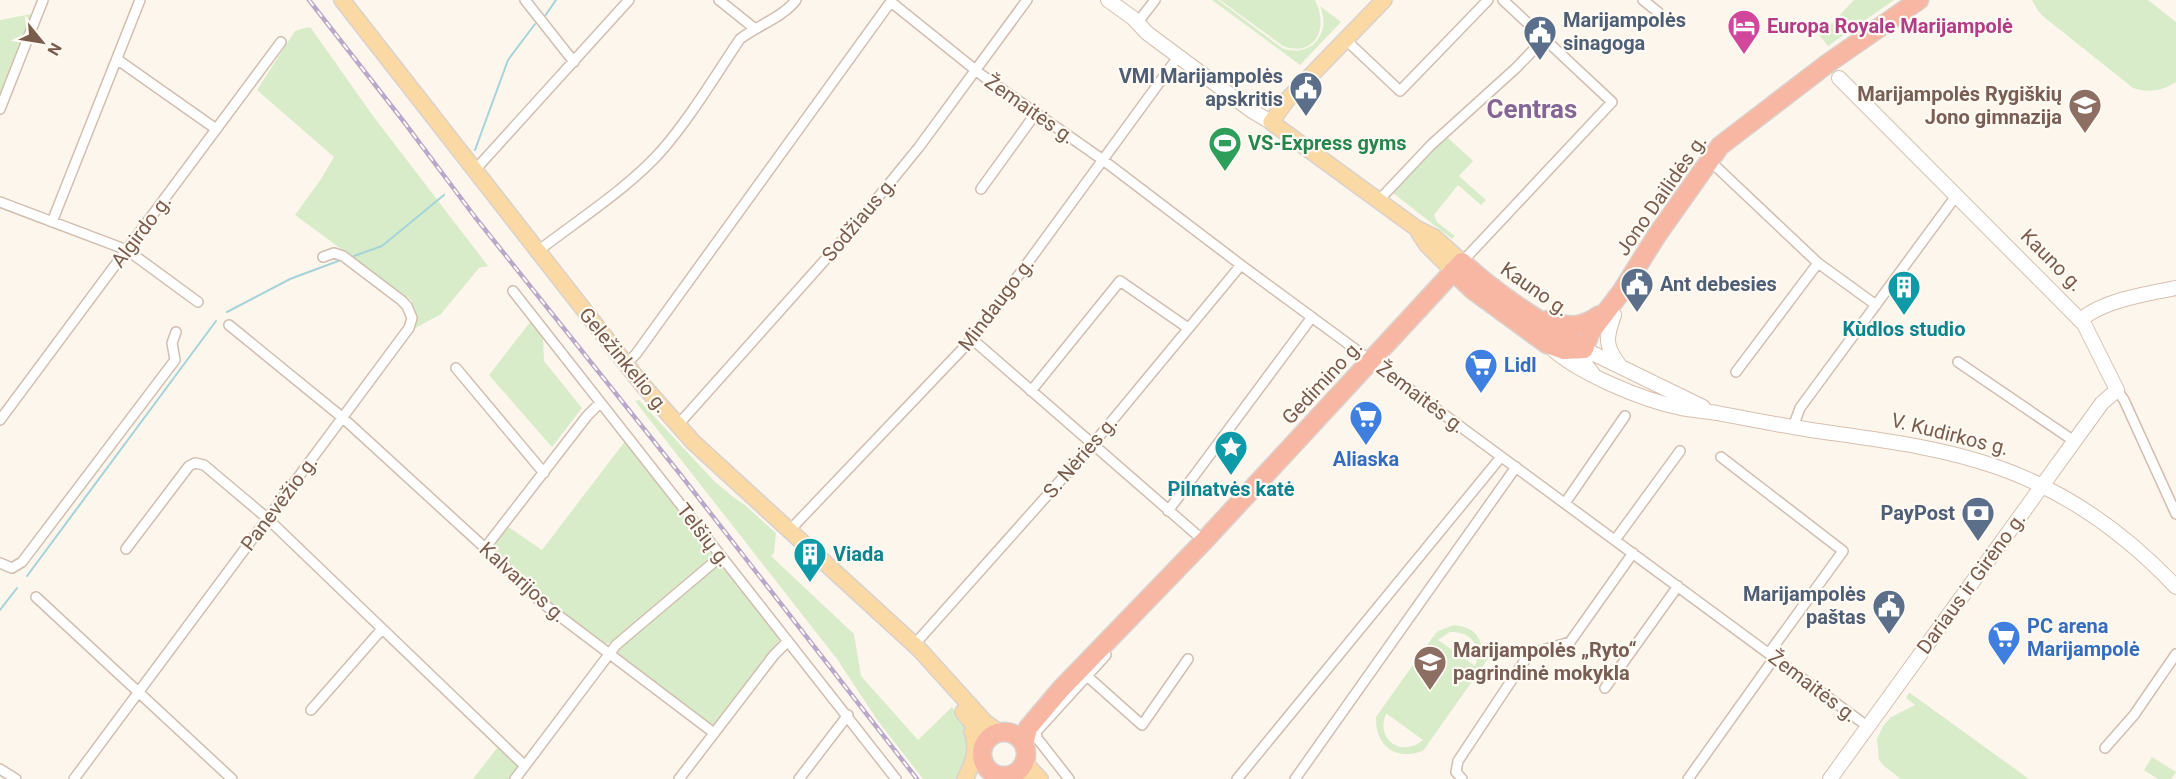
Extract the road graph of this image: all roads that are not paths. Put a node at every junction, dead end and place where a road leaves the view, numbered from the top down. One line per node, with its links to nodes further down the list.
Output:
1 (43, 0): 29 (street)
2 (140, 0): 24 (street)
3 (342, 0): 36 (main road, Geležinkelio g.)
4 (525, 0): 25 (street)
5 (629, 0): 25 (street)
6 (720, 0): 19 (street)
7 (796, 0): 19 (street)
8 (1027, 0): 26 (street, Sodžiaus g.)
9 (1108, 0): 18 (main road, V. Kudirkos g.)
10 (1155, 0): 18 (street)
11 (1384, 0): 21 (main road)
12 (1488, 0): 21 (street)
13 (1503, 0): 20 (street)
14 (1643, 0): 17 (street)
15 (1919, 0): 35 (highway, Jono Dailidės g.)
16 (892, 1): 26 (street, Žemaitės g.); 64 (street)
17 (1658, 12)
18 (1138, 22): 23 (main road, V. Kudirkos g.)
19 (754, 28): 43 (street)
20 (1544, 39): 39 (street); 47 (street, Gedimino g.)
21 (1346, 40): 28 (main road)
22 (281, 42): 33 (street, Algirdo g.)
23 (1179, 57): 31 (main road, V. Kudirkos g.); 34 (street, Mindaugo g.)
24 (118, 60): 33 (street); 41 (street)
25 (574, 62): 36 (street)
26 (976, 69): 30 (street, Žemaitės g.); 76 (street, Sodžiaus g.)
27 (1839, 78): 38 (main road, Kauno g.)
28 (1284, 103): 31 (main road); 32 (main road)
29 (0, 109)
30 (1036, 113): 34 (street, Žemaitės g.); 37 (street)
31 (1256, 113): 32 (main road, V. Kudirkos g.)
32 (1271, 122): 39 (main road, V. Kudirkos g.)
33 (216, 129): 42 (street, Algirdo g.)
34 (1103, 160): 46 (street, Žemaitės g.); 59 (street, Mindaugo g.)
35 (1709, 160): 45 (street); 53 (highway, Jono Dailidės g.)
36 (475, 170): 43 (main road, Geležinkelio g.)
37 (981, 189)
38 (1956, 196): 51 (street); 55 (main road, Kauno g.)
39 (1379, 200): 47 (main road, V. Kudirkos g.)
40 (0, 202): 41 (street)
41 (52, 222): 42 (street)
42 (127, 250): 50 (street); 75 (street, Algirdo g.)
43 (538, 251): 64 (main road, Geležinkelio g.)
44 (322, 257): 74 (street, Panevėžio g.)
45 (1818, 263): 51 (street); 67 (street)
46 (1241, 265): 54 (street, Žemaitės g.); 57 (street, S. Nėries g.)
47 (1458, 266): 52 (highway, Kauno g.); 60 (highway, V. Kudirkos g.); 62 (highway, Gedimino g.)
48 (2176, 288): 55 (main road)
49 (513, 291): 71 (street, Telšių g.)
50 (198, 302)
51 (1876, 304): 77 (street)
52 (1524, 310): 53 (highway); 61 (highway, Kauno g.)
53 (1610, 313): 61 (highway); 66 (main road)
54 (1312, 317): 62 (street, Žemaitės g.); 87 (street)
55 (2081, 320): 69 (main road, Kauno g.)
56 (229, 325): 74 (street, Kalvarijos g.)
57 (1188, 328): 70 (street); 79 (street, S. Nėries g.)
58 (176, 332): 97 (street)
59 (972, 339): 70 (street); 90 (street, Mindaugo g.)
60 (1547, 344): 61 (highway); 68 (main road, V. Kudirkos g.)
61 (1584, 350): 66 (main road, V. Kudirkos g.); 68 (main road)
62 (1372, 361): 81 (street, Žemaitės g.); 92 (highway, Gedimino g.)
63 (1958, 362): 78 (street)
64 (626, 364): 76 (main road, Geležinkelio g.)
65 (456, 368): 84 (street)
66 (1621, 368): 72 (main road, V. Kudirkos g.)
67 (1736, 372)
68 (1593, 374): 72 (main road, V. Kudirkos g.)
69 (2117, 390): 78 (main road, Dariaus ir Girėno g.); 88 (street, Kauno g.)
70 (1031, 391): 79 (street)
71 (600, 403): 84 (street); 96 (street, Telšių g.)
72 (1714, 412): 77 (main road, V. Kudirkos g.)
73 (1625, 416): 86 (street)
74 (343, 418): 89 (street, Panevėžio g.); 93 (street, Kalvarijos g.)
75 (0, 420)
76 (677, 426): 90 (main road, Geležinkelio g.)
77 (1793, 427): 85 (main road, V. Kudirkos g.)
78 (2074, 441): 85 (main road, Dariaus ir Girėno g.)
79 (1092, 445): 87 (street); 104 (street, S. Nėries g.)
80 (1680, 451): 91 (street)
81 (1501, 457): 83 (street, Žemaitės g.); 137 (street)
82 (1721, 457): 107 (street)
83 (1516, 467): 86 (street, Žemaitės g.); 138 (street)
84 (543, 473): 93 (street)
85 (2042, 487): 99 (main road, V. Kudirkos g.); 117 (main road, Dariaus ir Girėno g.)
86 (1565, 503): 91 (street, Žemaitės g.)
87 (1168, 511): 92 (street)
88 (2176, 514)
89 (267, 518): 94 (street); 102 (street); 113 (street, Panevėžio g.)
90 (789, 531): 104 (main road, Geležinkelio g.)
91 (1615, 540): 95 (street, Žemaitės g.)
92 (1204, 541): 101 (highway, Gedimino g.)
93 (485, 548): 105 (street, Kalvarijos g.)
94 (126, 549)
95 (1633, 554): 98 (street, Žemaitės g.); 139 (street)
96 (720, 557): 103 (street, Telšių g.); 105 (street)
97 (0, 563)
98 (1677, 586): 107 (street, Žemaitės g.); 111 (street)
99 (2176, 587)
100 (36, 597): 113 (street)
101 (1127, 621): 109 (street); 112 (highway, Gedimino g.)
102 (382, 628): 114 (street); 123 (street)
103 (788, 641): 116 (street, Telšių g.); 119 (street)
104 (914, 645): 110 (main road, Geležinkelio g.)
105 (609, 653): 119 (street, Kalvarijos g.); 123 (street)
106 (2176, 654): 122 (street)
107 (1772, 655): 117 (street, Žemaitės g.); 140 (street)
108 (1188, 659): 109 (street)
109 (1087, 676): 136 (street)
110 (948, 682): 115 (main road, Geležinkelio g.); 118 (main road, Geležinkelio g.)
111 (1605, 688)
112 (1061, 689): 118 (highway, Gedimino g.); 121 (highway, Gedimino g.)
113 (139, 691): 128 (street, Panevėžio g.); 129 (street)
114 (311, 710)
115 (964, 712): 120 (main road, Geležinkelio g.); 134 (main road)
116 (848, 715): 132 (street); 133 (street, Telšių g.)
117 (1867, 726): 141 (main road, Dariaus ir Girėno g.)
118 (1003, 732): 120 (highway); 121 (highway)
119 (714, 733): 131 (street)
120 (984, 744): 126 (highway)
121 (1024, 744): 125 (highway)
122 (2105, 748)
123 (525, 766): 130 (street)
124 (0, 770): 127 (street)
125 (1020, 772): 126 (highway); 135 (main road)
126 (986, 774)
127 (16, 779)
128 (74, 779)
129 (232, 779)
130 (515, 779)
131 (679, 779)
132 (799, 779)
133 (896, 779)
134 (965, 779)
135 (1040, 779)
136 (1070, 779)
137 (1237, 779)
138 (1294, 779)
139 (1462, 779)
140 (1688, 779)
141 (1830, 779)

